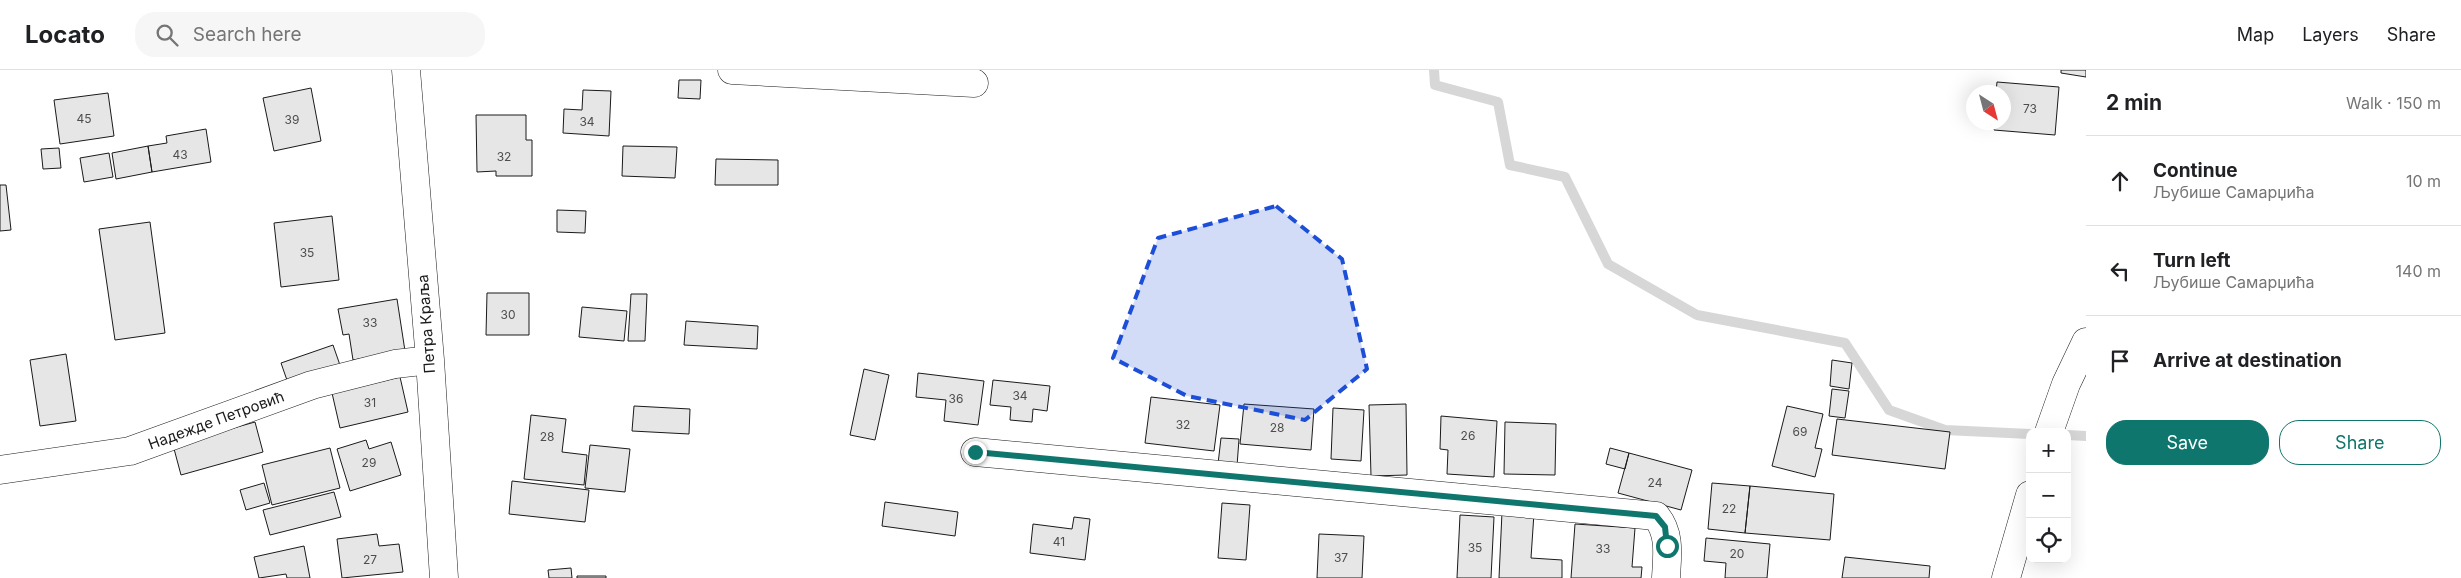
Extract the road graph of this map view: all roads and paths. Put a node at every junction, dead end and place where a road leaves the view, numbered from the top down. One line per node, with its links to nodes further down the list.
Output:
1 (406, 70): 5 (street, Петра Краља)
2 (732, 70): 3 (street)
3 (974, 83)
4 (2084, 351): 6 (street)
5 (430, 360): 8 (street, Надежде Петровић); 10 (street, Петра Краља)
6 (2053, 421)
7 (975, 452): 11 (street)
8 (0, 470)
9 (2026, 507): 12 (street)
10 (444, 578)
11 (1666, 578)
12 (2006, 578)

